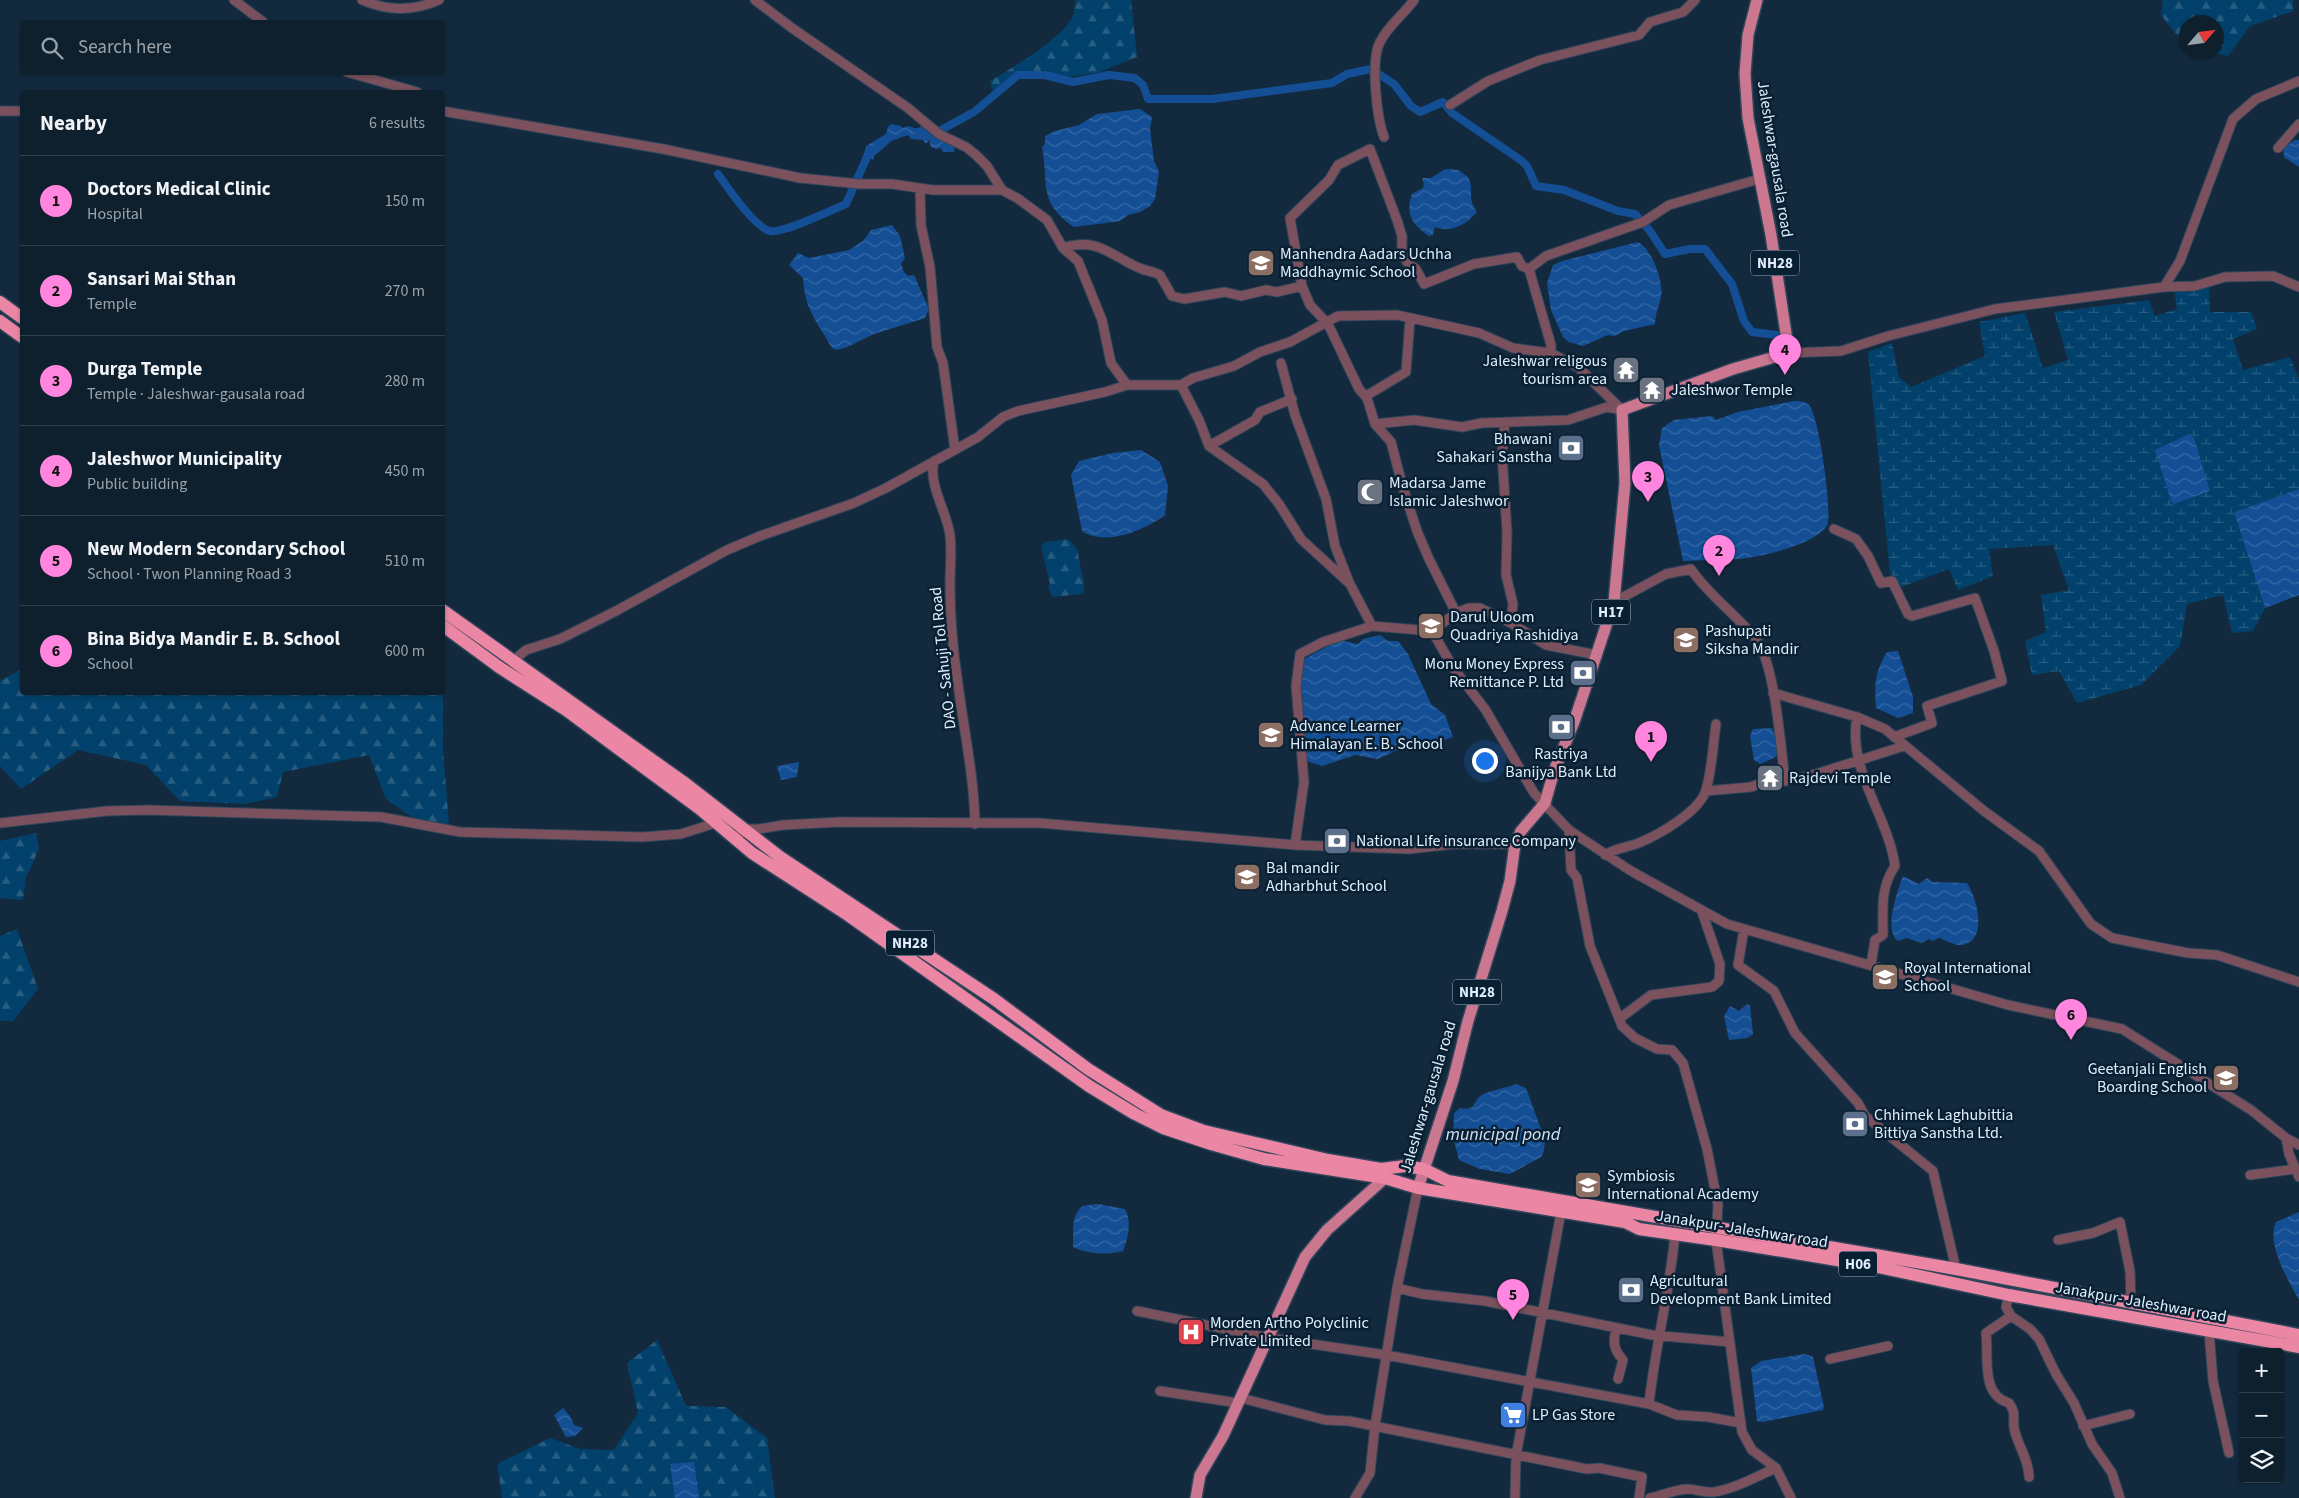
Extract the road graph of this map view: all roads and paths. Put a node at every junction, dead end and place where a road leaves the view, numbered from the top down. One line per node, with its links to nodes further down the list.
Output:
1 (234, 0): 8 (street)
2 (362, 0): 3 (street)
3 (439, 0)
4 (755, 0): 21 (street)
5 (1414, 0): 17 (street)
6 (1695, 0): 12 (street)
7 (1757, 0): 19 (main road, Jaleshwar-gausala road / NH28)
8 (260, 20)
9 (358, 75): 11 (street)
10 (2299, 81): 25 (street)
11 (410, 90)
12 (1450, 105)
13 (445, 110): 20 (street)
14 (0, 111): 15 (street)
15 (20, 111)
16 (2299, 124): 18 (street)
17 (1384, 137)
18 (2278, 148)
19 (1759, 179): 23 (street); 34 (main road, Jaleshwar-gausala road / NH28)
20 (920, 189): 21 (street); 44 (street)
21 (1002, 190): 22 (street)
22 (1063, 248): 24 (street); 36 (street)
23 (1529, 268): 24 (street); 33 (street)
24 (1302, 286): 31 (street)
25 (2164, 287): 26 (street); 34 (street)
26 (2299, 287)
27 (0, 302): 28 (highway)
28 (20, 317)
29 (1410, 319): 31 (street); 33 (street); 38 (street)
30 (0, 321): 32 (highway)
31 (1328, 324): 37 (street); 38 (street)
32 (20, 336)
33 (1551, 353): 40 (street)
34 (1789, 353): 40 (main road)
35 (1281, 363): 39 (street)
36 (1127, 385): 37 (street); 44 (street)
37 (1181, 385): 43 (street)
38 (1366, 396): 42 (street)
39 (1292, 399): 43 (street); 47 (street)
40 (1622, 410): 41 (street); 48 (main road, Jaleshwar-gausala road / H17)
41 (1505, 422): 42 (street); 51 (street)
42 (1375, 424): 50 (street)
43 (1209, 446): 47 (street)
44 (955, 450): 45 (street)
45 (934, 461): 57 (street); 69 (street, DAO - Sahuji Tol Road)
46 (1834, 529): 61 (street)
47 (1350, 584): 53 (street)
48 (1614, 602): 56 (main road, Jaleshwar-gausala road / H17); 58 (street)
49 (445, 613): 54 (highway, NH28)
50 (1456, 613): 51 (street); 55 (street)
51 (1511, 623): 56 (street)
52 (445, 626): 54 (highway, NH28)
53 (1372, 626): 55 (street); 75 (street)
54 (458, 628): 57 (highway, NH28); 68 (highway, NH28)
55 (1432, 631): 66 (street)
56 (1597, 655): 66 (main road, Jaleshwar-gausala road / H17)
57 (514, 660): 70 (highway, NH28)
58 (1773, 693): 59 (street); 64 (street)
59 (1857, 716): 61 (street); 63 (street)
60 (1716, 724): 65 (street)
61 (1894, 737): 62 (street)
62 (1904, 746): 63 (street); 81 (street)
63 (1860, 761): 64 (street); 80 (street)
64 (1784, 781): 65 (street)
65 (1706, 791): 77 (street)
66 (1545, 804): 71 (street); 74 (main road, Jaleshwar-gausala road / NH28)
67 (0, 823): 68 (street)
68 (715, 823): 73 (highway, NH28)
69 (975, 824): 72 (street); 75 (street)
70 (744, 828): 72 (highway, NH28); 73 (street)
71 (1569, 830): 77 (street); 82 (street)
72 (759, 835): 76 (street); 85 (highway, NH28)
73 (735, 840): 76 (highway, NH28)
74 (1515, 844): 75 (street); 85 (main road, Jaleshwar-gausala road / NH28)
75 (1295, 845)
76 (752, 853): 88 (highway, NH28)
77 (1605, 855): 78 (street)
78 (1702, 912): 79 (street); 82 (street)
79 (1744, 929): 80 (street); 94 (street)
80 (1871, 965): 83 (street)
81 (2299, 982)
82 (1620, 1019): 92 (street)
83 (2286, 1138): 84 (street); 86 (street)
84 (2299, 1145)
85 (1424, 1169): 89 (main road, Jaleshwar-gausala road / NH28); 92 (highway, H06)
86 (2297, 1173): 87 (street)
87 (2250, 1175)
88 (1385, 1178): 89 (highway, NH28); 105 (main road)
89 (1418, 1188): 90 (highway, Janakpur- Jaleshwar road / H06); 95 (street)
90 (1561, 1212): 91 (highway, Janakpur- Jaleshwar road / H06); 99 (street)
91 (1675, 1234): 92 (highway, Janakpur- Jaleshwar road / H06); 103 (street)
92 (1717, 1234): 94 (highway, H06); 96 (highway, Janakpur- Jaleshwar road / H06); 106 (street)
93 (2058, 1240): 97 (street)
94 (1956, 1269): 97 (highway, H06)
95 (1397, 1288): 99 (street); 109 (street)
96 (2010, 1295): 100 (street); 102 (highway, Janakpur- Jaleshwar road / H06)
97 (2131, 1302): 104 (highway, H06)
98 (1138, 1311): 105 (street)
99 (1543, 1312): 101 (street); 112 (street)
100 (2011, 1316): 119 (street); 123 (street)
101 (1616, 1328): 103 (street); 111 (street)
102 (2209, 1331): 108 (highway, Janakpur- Jaleshwar road / H06); 120 (street)
103 (1659, 1335): 106 (street); 115 (street)
104 (2299, 1336)
105 (1270, 1338): 109 (street); 114 (main road)
106 (1730, 1342): 117 (street)
107 (1888, 1346): 110 (street)
108 (2299, 1347)
109 (1386, 1355): 112 (street); 118 (street)
110 (1830, 1360)
111 (1618, 1379)
112 (1531, 1382): 115 (street); 121 (street)
113 (1160, 1391): 114 (street)
114 (1240, 1401): 118 (street); 124 (main road)
115 (1649, 1404): 117 (street)
116 (2130, 1414): 119 (street)
117 (1741, 1423): 122 (street)
118 (1375, 1426): 121 (street); 125 (street)
119 (2084, 1426): 130 (street)
120 (2229, 1453)
121 (1516, 1456): 126 (street); 127 (street)
122 (1776, 1468): 128 (street); 129 (street)
123 (2029, 1477)
124 (1196, 1498)
125 (1354, 1498)
126 (1516, 1498)
127 (1639, 1498)
128 (1650, 1498)
129 (1791, 1498)
130 (2120, 1498)

